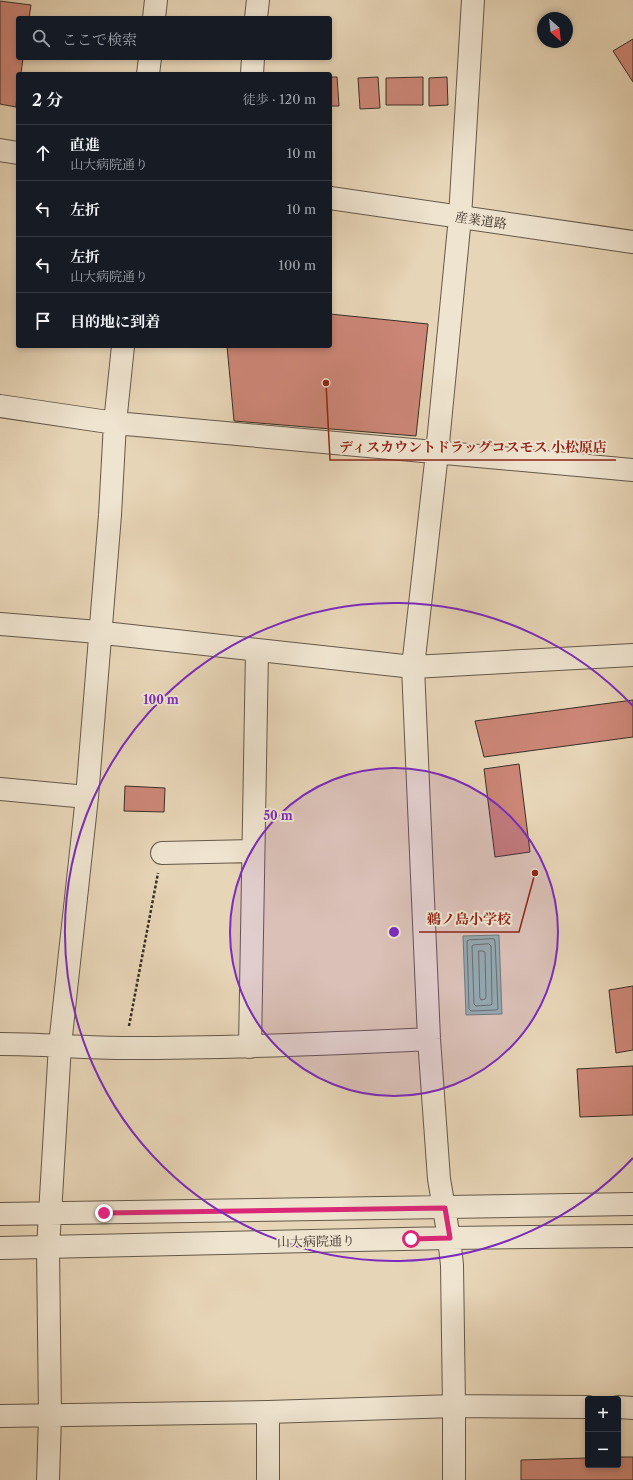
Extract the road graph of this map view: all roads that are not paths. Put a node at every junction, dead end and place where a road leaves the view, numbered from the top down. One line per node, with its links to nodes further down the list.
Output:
1 (156, 0): 4 (street)
2 (258, 0): 5 (street)
3 (473, 0): 13 (street)
4 (154, 16)
5 (256, 16)
6 (150, 60): 8 (street)
7 (254, 60): 9 (street)
8 (148, 72)
9 (252, 72)
10 (0, 150): 11 (street)
11 (16, 153)
12 (332, 198): 13 (street, 産業道路)
13 (460, 217): 14 (street, 産業道路); 18 (street)
14 (633, 242)
15 (123, 348): 17 (street)
16 (0, 406): 17 (street)
17 (115, 423): 18 (street); 21 (street)
18 (437, 453): 19 (street); 24 (street)
19 (633, 470)
20 (0, 624): 21 (street)
21 (100, 632): 22 (street); 26 (street)
22 (257, 650): 24 (street); 27 (street)
23 (633, 655): 24 (street)
24 (413, 667): 29 (street)
25 (0, 789): 26 (street)
26 (87, 797): 31 (street)
27 (253, 851): 28 (street); 32 (street)
28 (162, 853)
29 (429, 1039): 32 (street); 34 (street)
30 (0, 1044): 31 (street)
31 (60, 1045): 32 (street); 36 (street)
32 (250, 1047)
33 (633, 1204): 34 (street)
34 (445, 1208): 36 (street); 38 (street)
35 (0, 1214): 36 (street)
36 (50, 1214): 40 (street)
37 (633, 1236): 38 (street, 山大病院通り)
38 (450, 1238): 40 (street, 山大病院通り); 41 (street)
39 (0, 1248): 40 (street, 山大病院通り)
40 (48, 1248): 47 (street)
41 (454, 1406): 42 (street); 45 (street); 50 (street)
42 (585, 1407)
43 (621, 1407): 44 (street)
44 (633, 1408)
45 (268, 1412): 47 (street); 49 (street)
46 (0, 1416): 47 (street)
47 (50, 1416): 48 (street)
48 (48, 1480)
49 (268, 1480)
50 (454, 1480)

